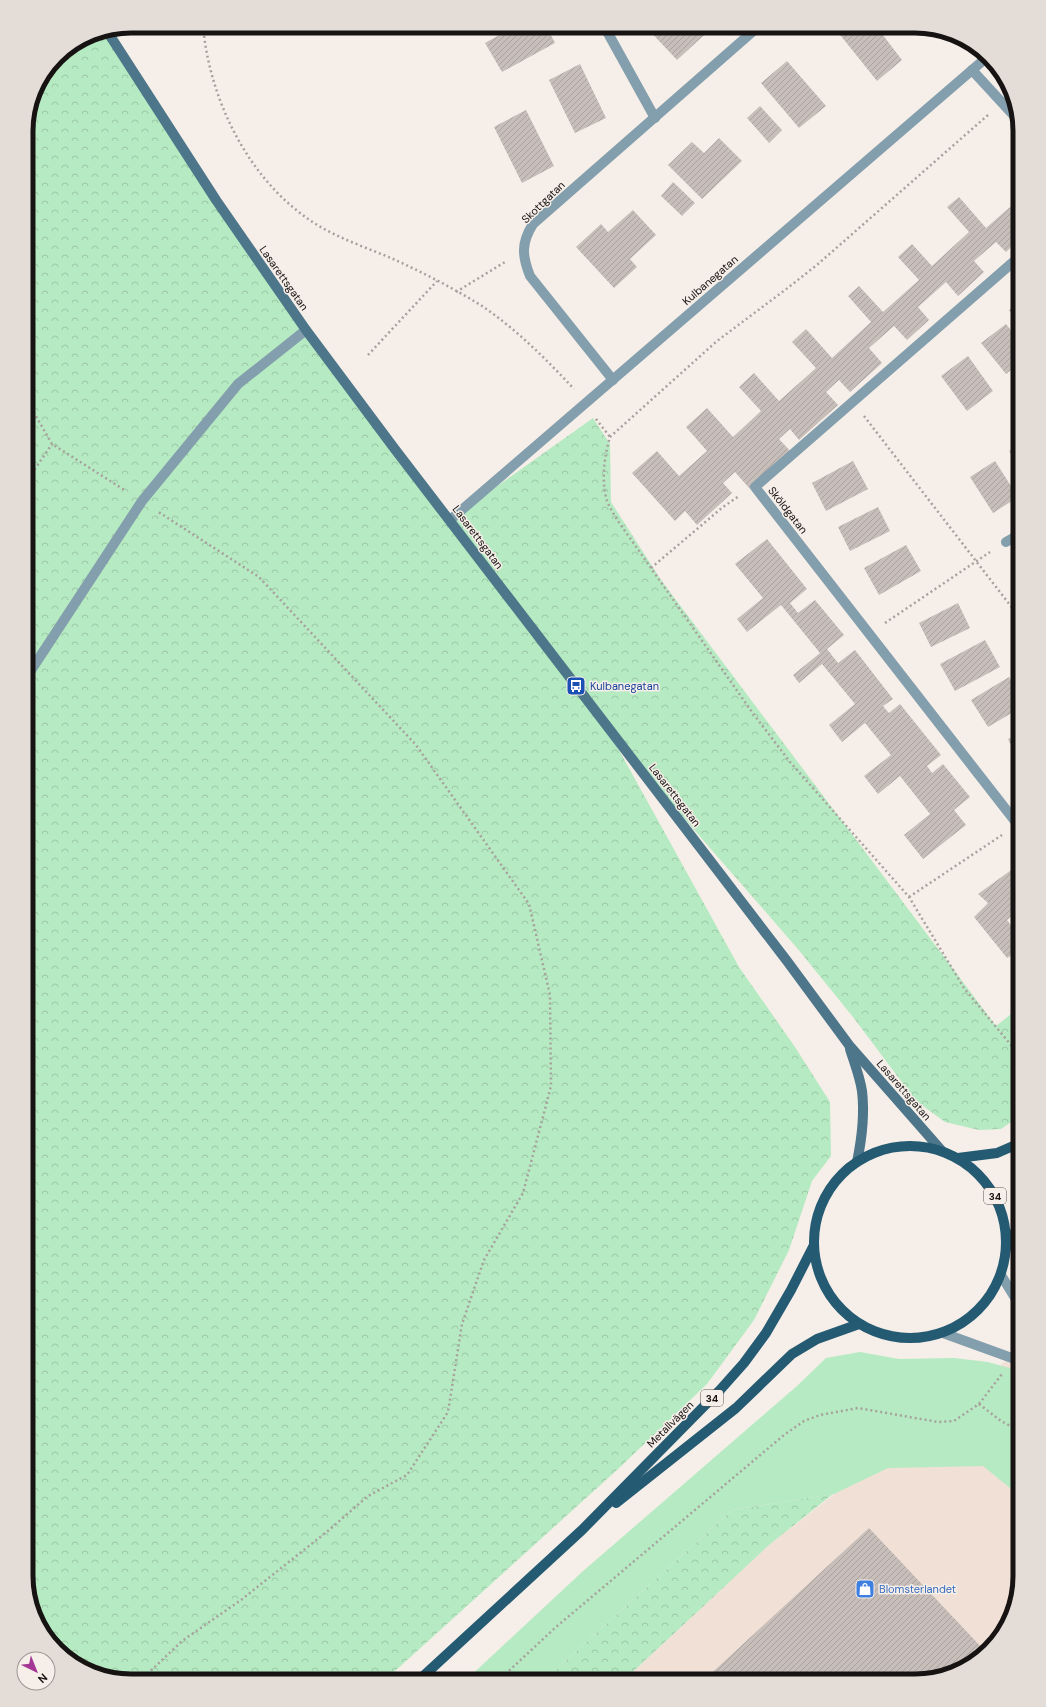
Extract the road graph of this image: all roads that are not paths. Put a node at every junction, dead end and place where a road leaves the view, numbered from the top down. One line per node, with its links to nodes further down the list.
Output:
1 (608, 33): 7 (street)
2 (751, 33): 7 (street, Skottgatan)
3 (110, 35): 9 (street, Lasarettsgatan)
4 (983, 60): 5 (street, Kulbanegatan)
5 (972, 70): 6 (street); 10 (street, Kulbanegatan)
6 (1011, 112)
7 (654, 118): 10 (street, Skottgatan)
8 (1013, 262): 15 (street, Sköldgatan)
9 (306, 330): 11 (street, Lasarettsgatan); 14 (street)
10 (613, 380): 11 (street, Kulbanegatan)
11 (450, 520): 16 (street, Lasarettsgatan)
12 (1013, 538): 13 (street)
13 (1006, 542)
14 (33, 667)
15 (1013, 816)
16 (849, 1045): 18 (street, Lasarettsgatan); 20 (street, Lasarettsgatan)
17 (1013, 1146): 19 (main road)
18 (942, 1151): 19 (main road, 34); 20 (main road, 34)
19 (958, 1158): 23 (main road, 34)
20 (857, 1162): 22 (main road, 34)
21 (1013, 1235): 23 (main road, 34)
22 (814, 1245): 26 (main road, 34); 29 (main road, Metallvägen / 34)
23 (1007, 1247): 24 (main road, 34)
24 (1001, 1275): 25 (street); 27 (main road, 34)
25 (1013, 1295)
26 (858, 1324): 27 (main road, 34); 29 (main road, Metallvägen / 34)
27 (943, 1333): 28 (street)
28 (1013, 1359)
29 (582, 1530): 30 (main road, Metallvägen / 34)
30 (426, 1674)

